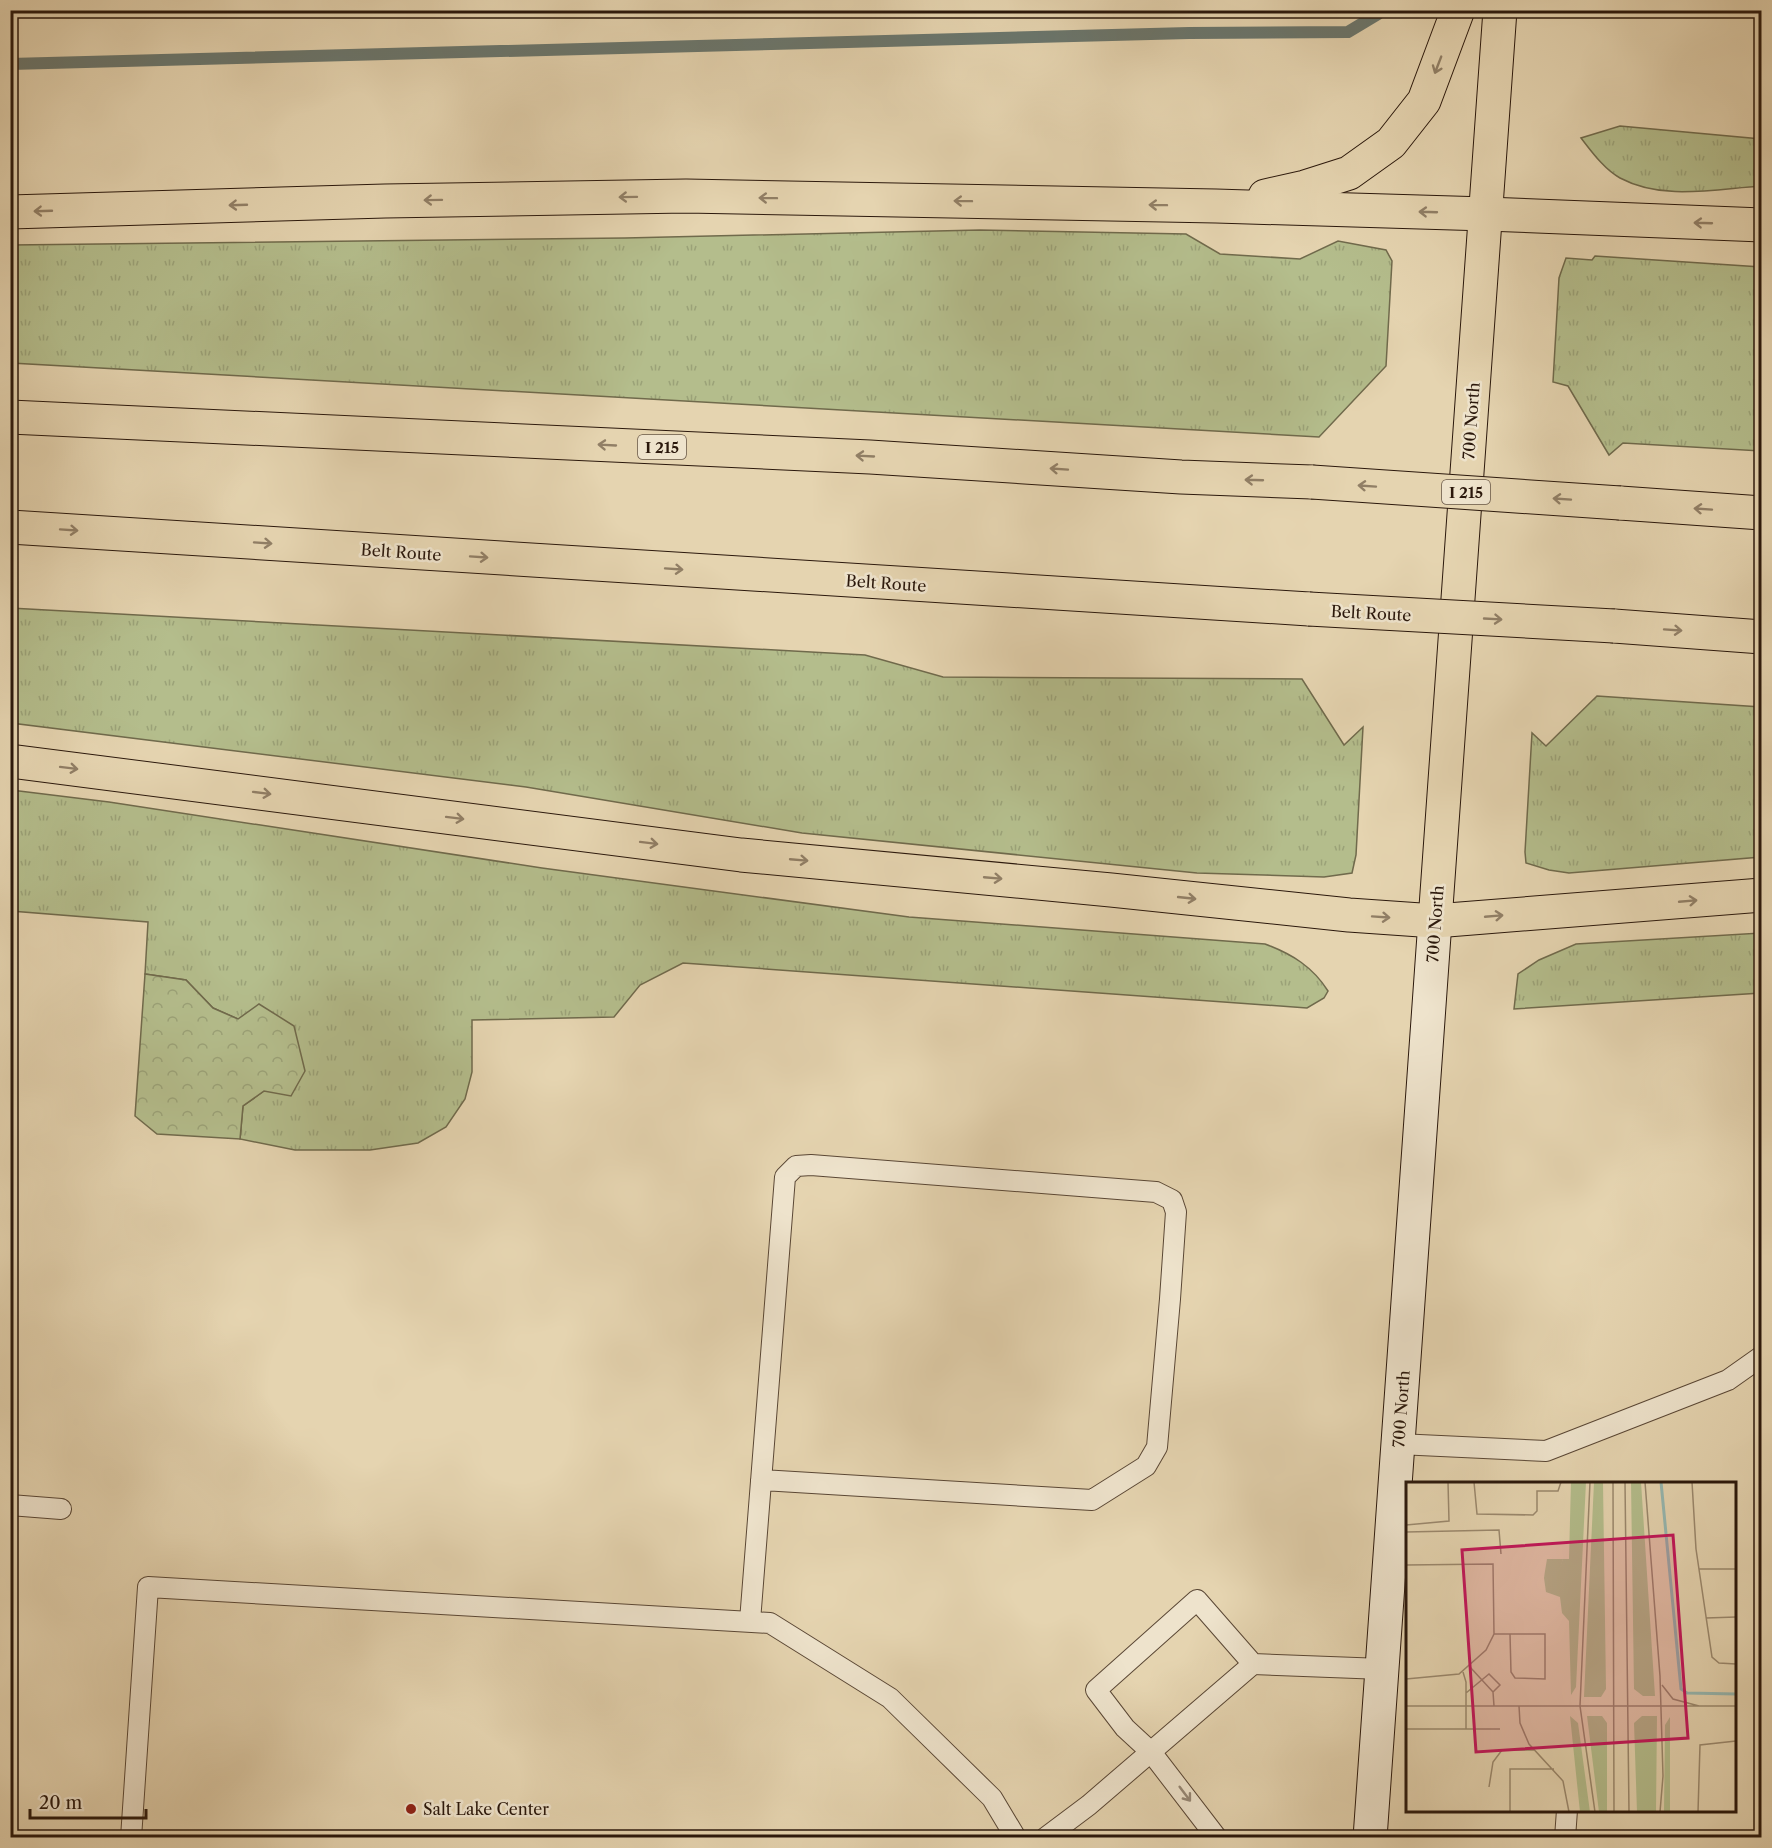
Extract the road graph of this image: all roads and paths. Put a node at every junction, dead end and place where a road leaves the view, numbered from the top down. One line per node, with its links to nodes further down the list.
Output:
1 (1458, 10): 3 (main road, one-way to 3)
2 (1500, 10): 5 (main road, 700 North)
3 (1216, 206): 4 (main road, one-way to 4); 5 (main road, one-way to 3)
4 (10, 212)
5 (1486, 214): 6 (main road, one-way to 5); 13 (main road, 700 North)
6 (1761, 225)
7 (10, 417): 8 (main road, I 215, one-way to 7, bridge)
8 (1761, 513)
9 (10, 527): 10 (main road, Belt Route, one-way to 10, bridge)
10 (1761, 637)
11 (10, 761): 13 (main road, one-way to 13)
12 (1761, 895): 13 (main road, one-way to 12)
13 (1436, 921): 15 (street, 700 North)
14 (1761, 1356): 15 (lane)
15 (1398, 1444): 21 (street, 700 North)
16 (761, 1480): 16 (lane); 19 (lane)
17 (10, 1505): 18 (lane)
18 (61, 1509)
19 (750, 1621): 24 (lane); 25 (lane)
20 (1253, 1664): 21 (lane); 22 (lane); 22 (lane)
21 (1383, 1669): 28 (street, 700 North)
22 (1151, 1752): 26 (lane); 27 (lane, one-way to 27)
23 (1567, 1812): 29 (lane)
24 (130, 1838)
25 (1016, 1838)
26 (1045, 1838)
27 (1217, 1838)
28 (1370, 1838)
29 (1565, 1838)

